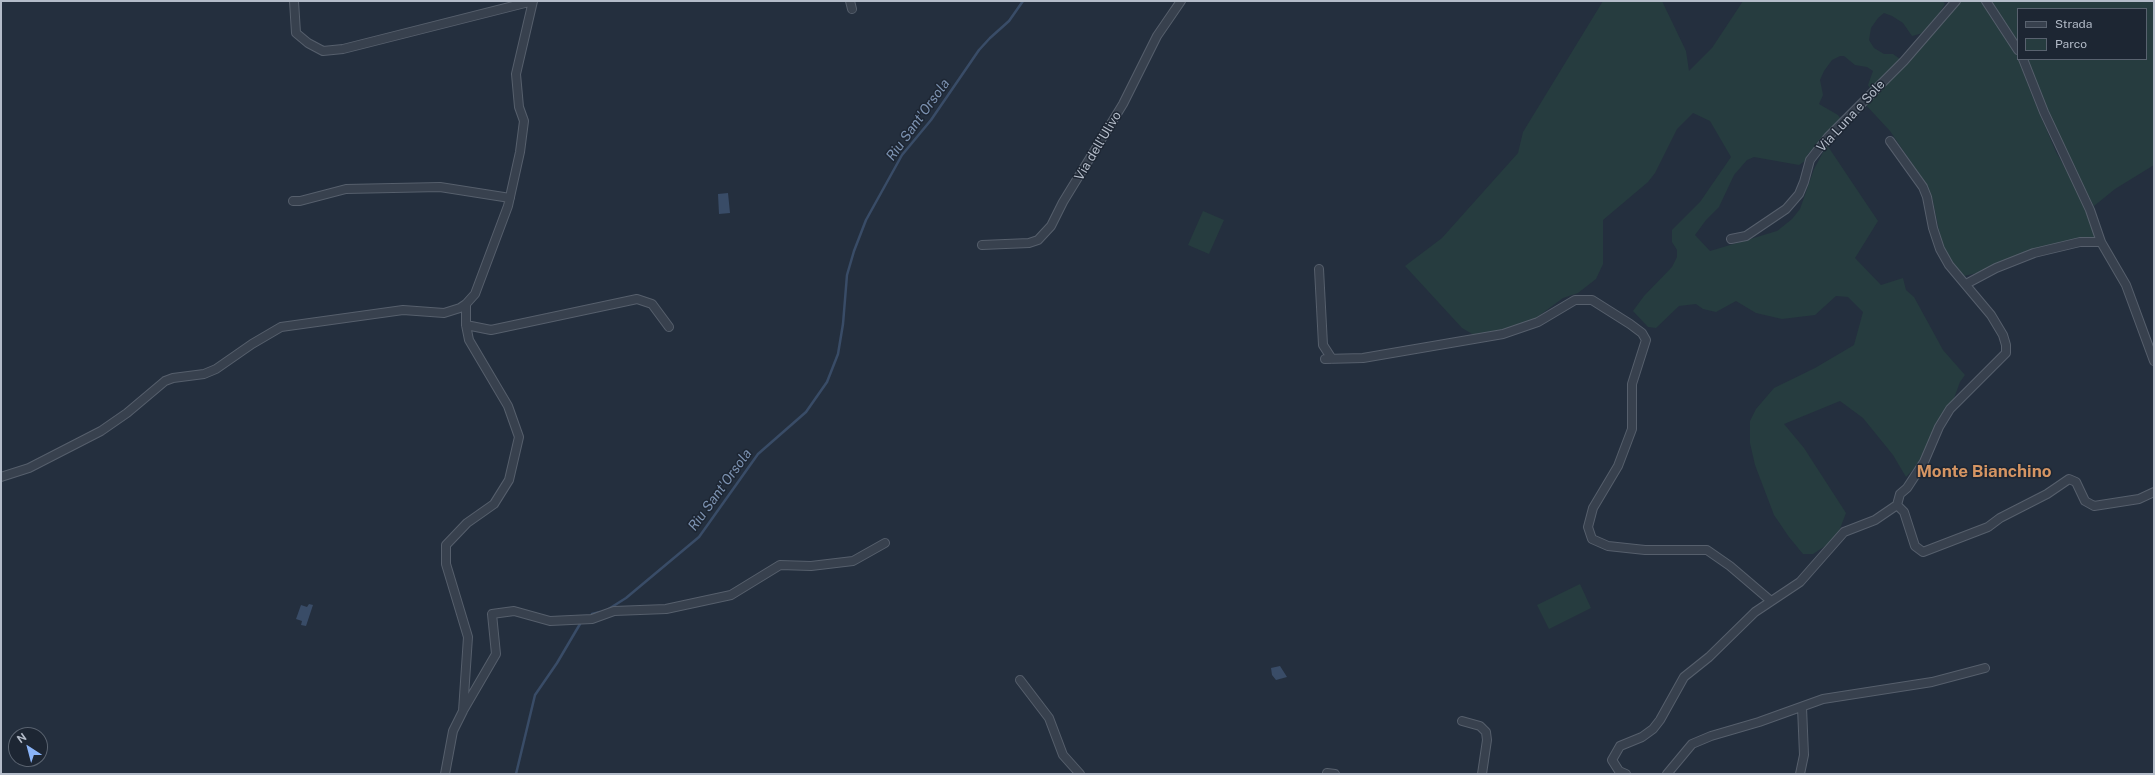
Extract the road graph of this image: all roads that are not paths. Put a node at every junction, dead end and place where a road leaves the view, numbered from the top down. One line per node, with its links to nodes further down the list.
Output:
1 (294, 1): 2 (street)
2 (533, 1): 9 (street)
3 (1181, 1): 13 (street, Via dell'Ulivo)
4 (1956, 1): 11 (street, Via Luna e Sole)
5 (1986, 1): 6 (street)
6 (2017, 48)
7 (2023, 60): 12 (street)
8 (1890, 141): 15 (street)
9 (510, 198): 10 (street); 16 (street)
10 (293, 200)
11 (1731, 239)
12 (2101, 242): 15 (street); 19 (street)
13 (982, 245)
14 (1319, 269): 24 (street)
15 (1966, 284): 22 (street)
16 (466, 304): 17 (street); 20 (street)
17 (466, 325): 18 (street); 28 (street)
18 (669, 327)
19 (2154, 361)
20 (1, 477)
21 (2154, 492): 22 (street)
22 (1897, 505): 24 (street)
23 (885, 543): 28 (street)
24 (1771, 601): 35 (street)
25 (1986, 668): 27 (street)
26 (1020, 680): 32 (street)
27 (1802, 707): 36 (street); 37 (street)
28 (463, 711): 31 (street)
29 (1462, 721): 34 (street)
30 (1327, 773): 33 (street)
31 (445, 774)
32 (1080, 774)
33 (1336, 774)
34 (1482, 774)
35 (1626, 774)
36 (1667, 774)
37 (1800, 774)

